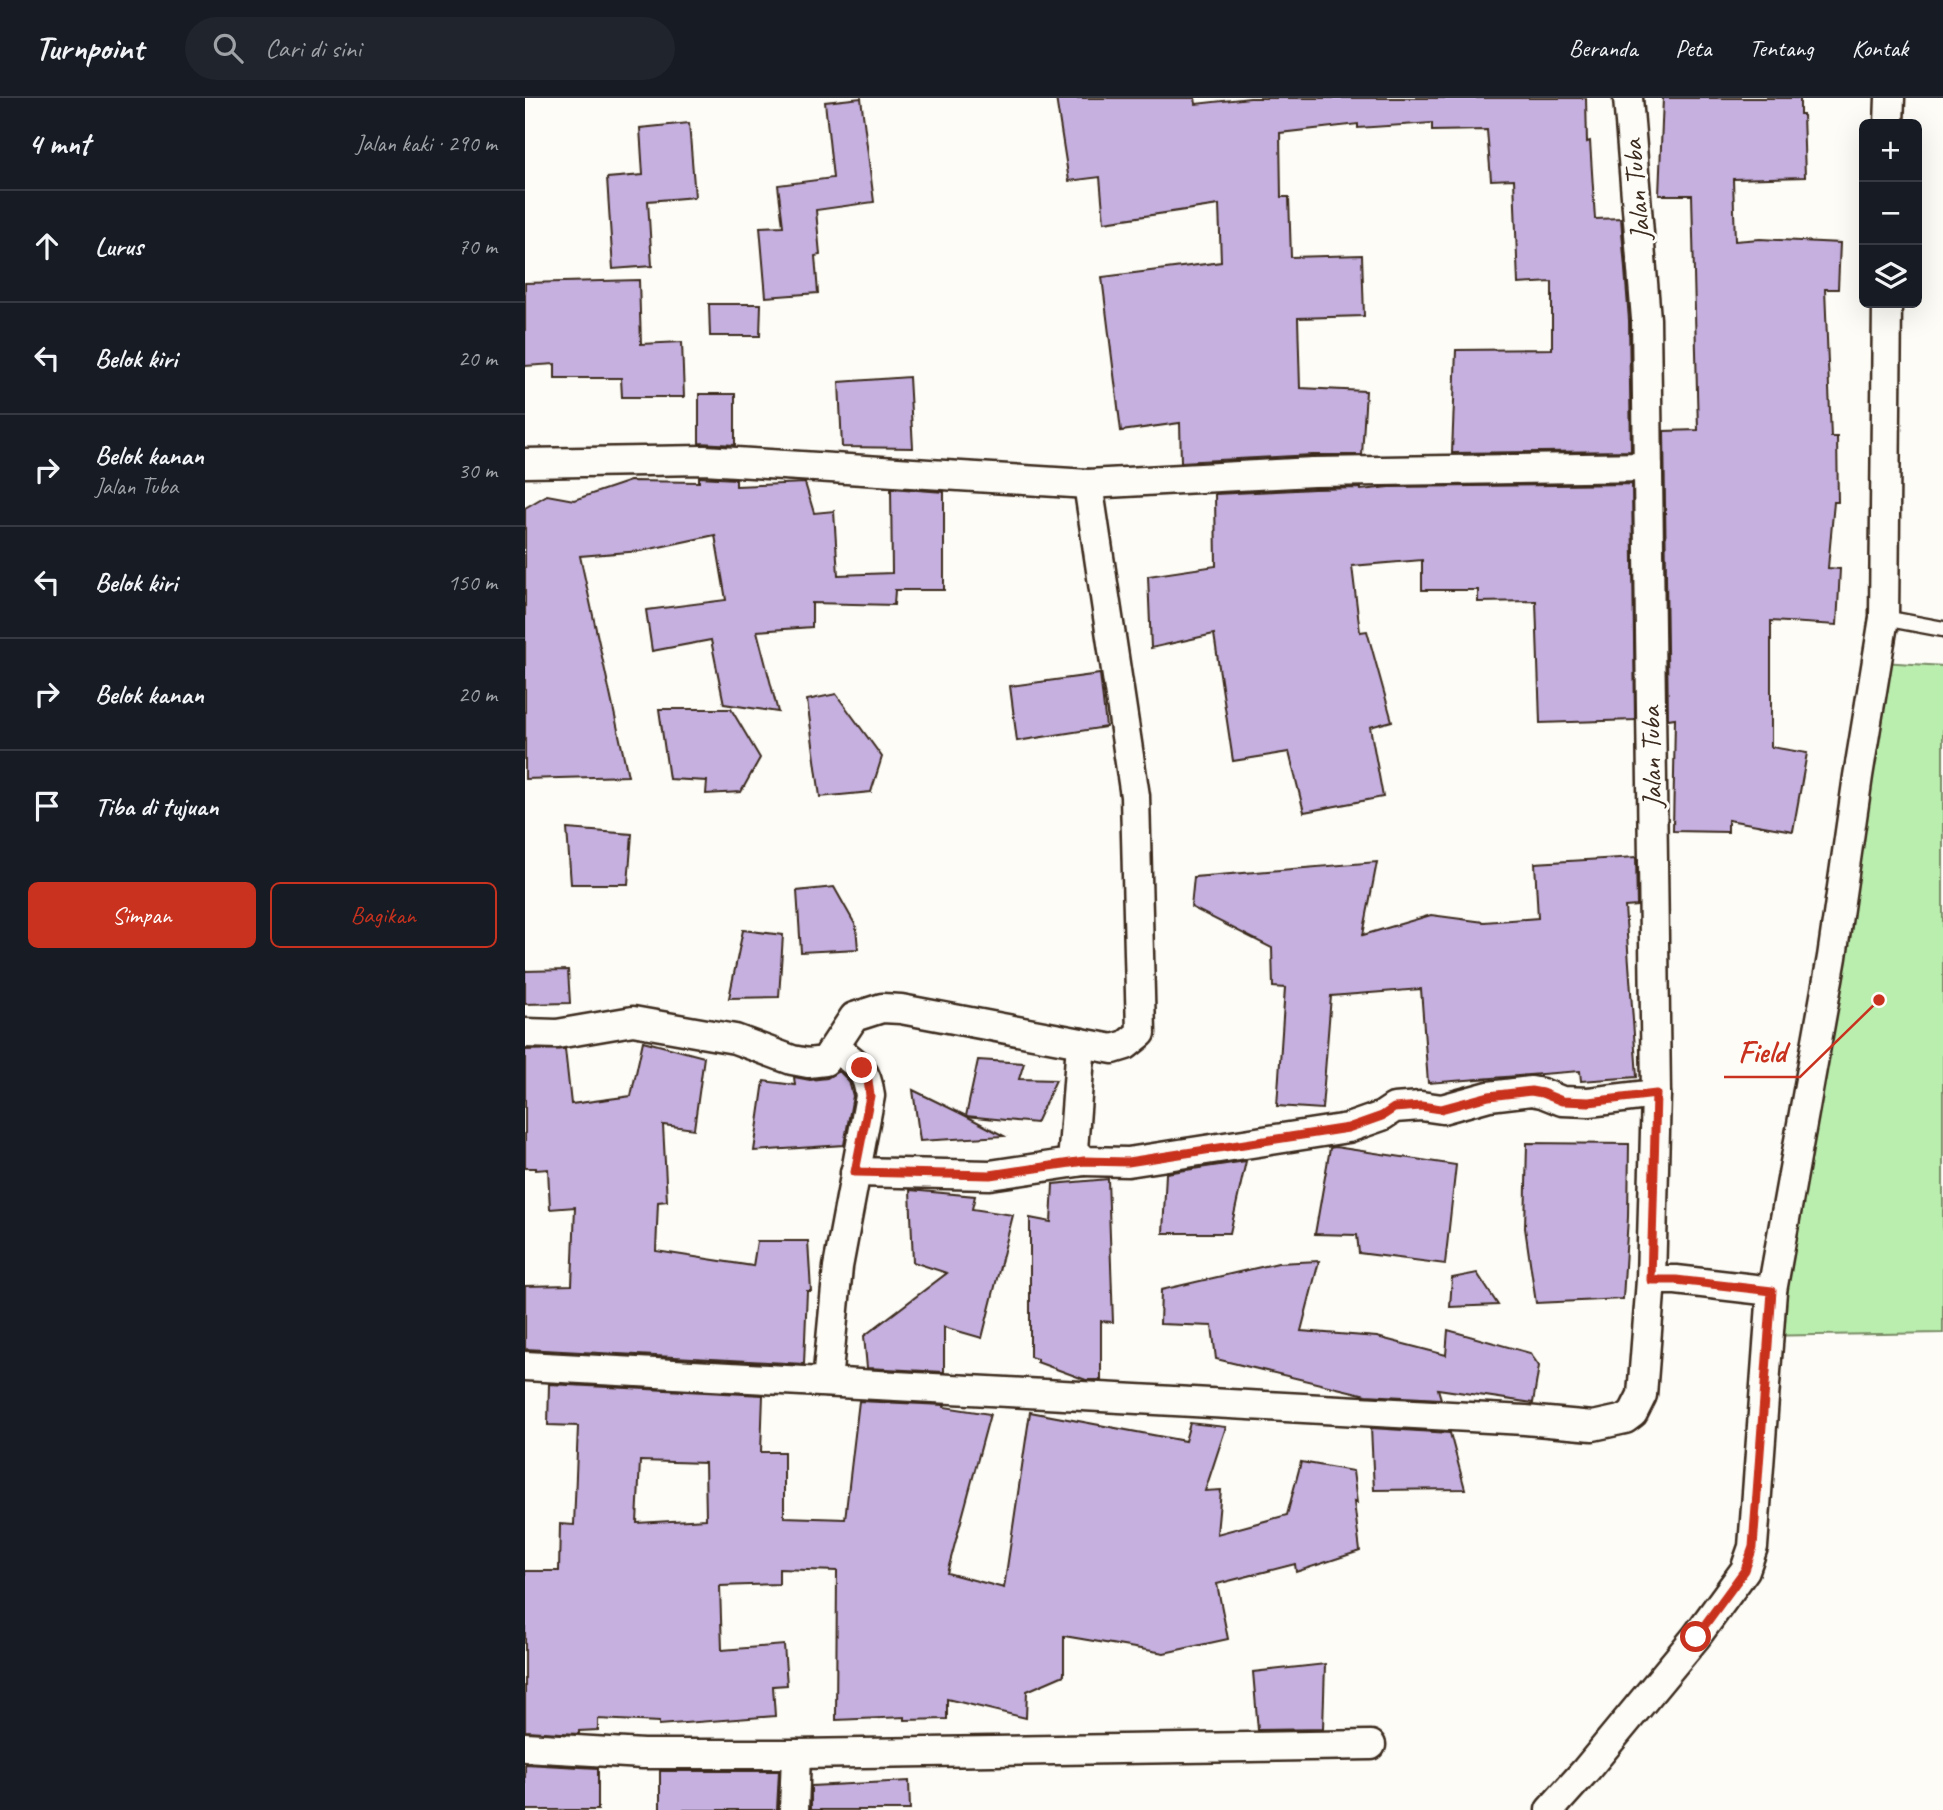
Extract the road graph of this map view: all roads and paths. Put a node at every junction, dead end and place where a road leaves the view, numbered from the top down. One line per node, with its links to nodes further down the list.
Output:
1 (1628, 98): 6 (street, Jalan Tuba)
2 (1890, 98): 3 (street)
3 (1889, 119)
4 (1887, 308): 8 (street)
5 (525, 463): 7 (street)
6 (1648, 467): 7 (street); 13 (street, Jalan Tuba)
7 (1088, 484): 11 (street)
8 (1884, 618): 9 (lane); 17 (street)
9 (1943, 629)
10 (525, 1032): 12 (street)
11 (1080, 1043): 12 (street); 14 (street)
12 (835, 1048): 15 (street)
13 (1656, 1094): 14 (street); 16 (street, Jalan Tuba)
14 (1084, 1161): 15 (street)
15 (855, 1172): 19 (street)
16 (1664, 1280): 17 (street); 19 (street, Jalan Tuba)
17 (1766, 1290): 24 (street)
18 (525, 1366): 19 (street)
19 (827, 1382)
20 (1371, 1745): 22 (street)
21 (525, 1747): 22 (street)
22 (796, 1754): 23 (street)
23 (794, 1810)
24 (1550, 1810)

